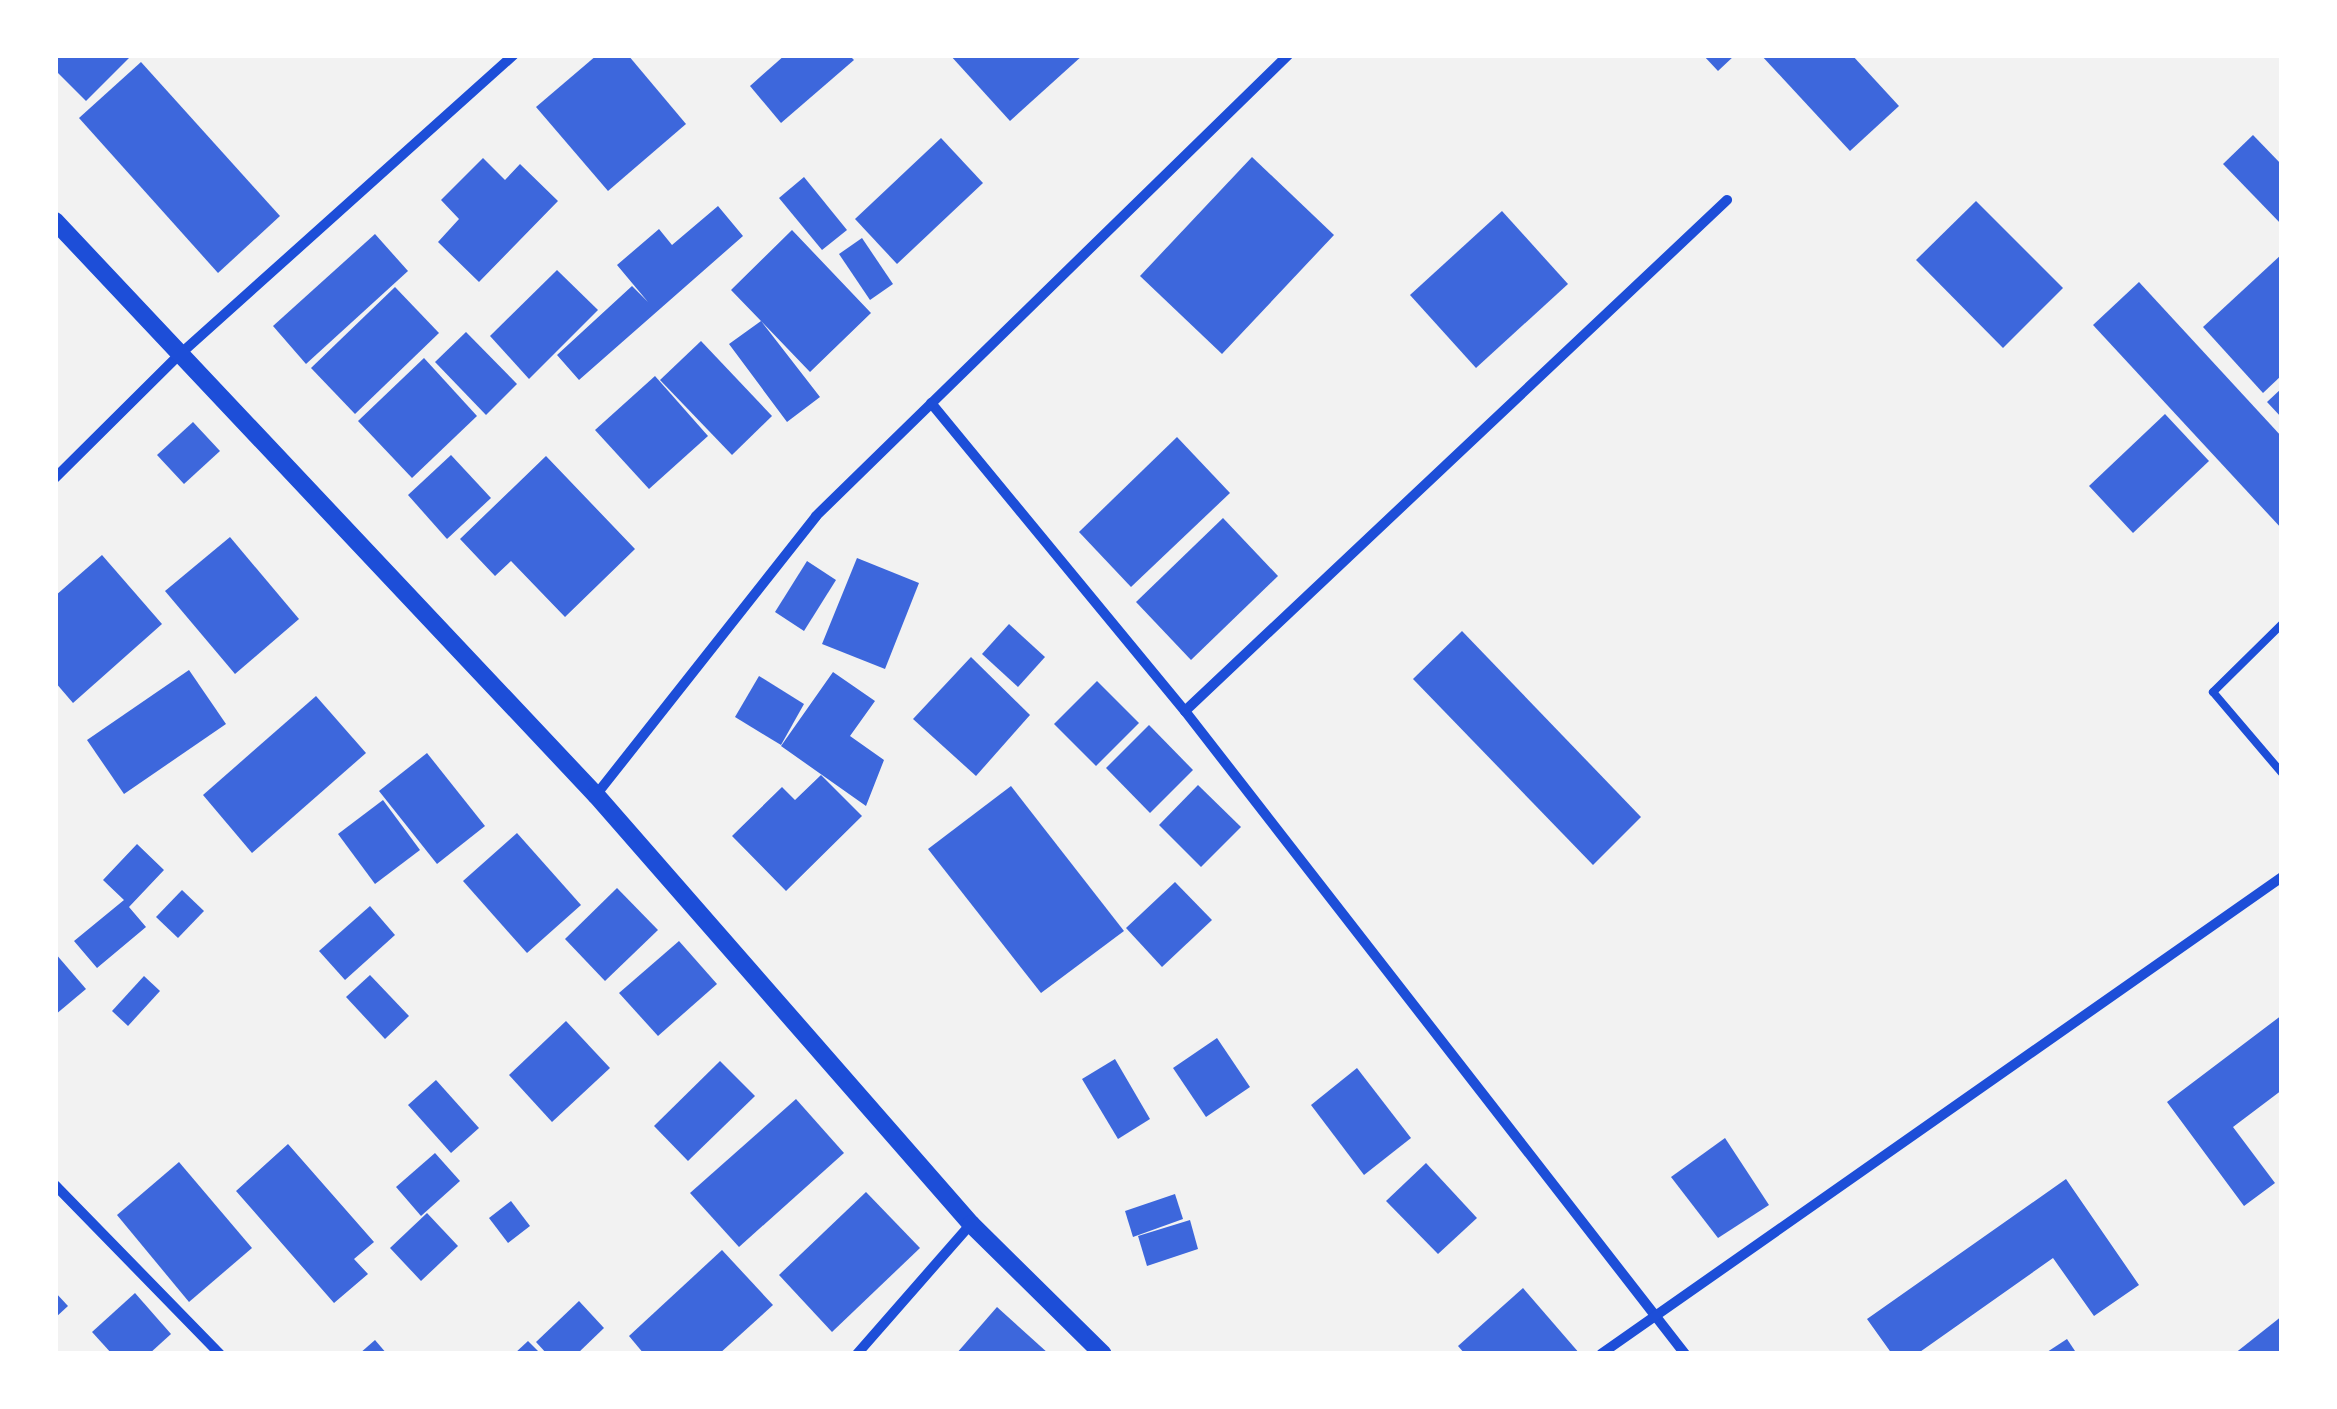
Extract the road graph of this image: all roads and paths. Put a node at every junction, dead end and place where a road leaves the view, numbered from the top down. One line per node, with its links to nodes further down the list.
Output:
1 (514, 55): 5 (street)
2 (1288, 55): 6 (street)
3 (1727, 200): 9 (street)
4 (55, 221): 5 (street)
5 (178, 356): 7 (street); 11 (street)
6 (931, 403): 9 (street); 11 (street)
7 (55, 478)
8 (2282, 624): 10 (lane)
9 (1185, 711): 15 (street)
10 (2282, 773)
11 (596, 796): 14 (street)
12 (2282, 877): 15 (street)
13 (55, 1185): 16 (street)
14 (971, 1224): 17 (street); 18 (street)
15 (1650, 1314): 19 (street); 20 (street)
16 (220, 1354)
17 (857, 1354)
18 (1103, 1354)
19 (1601, 1354)
20 (1685, 1354)

